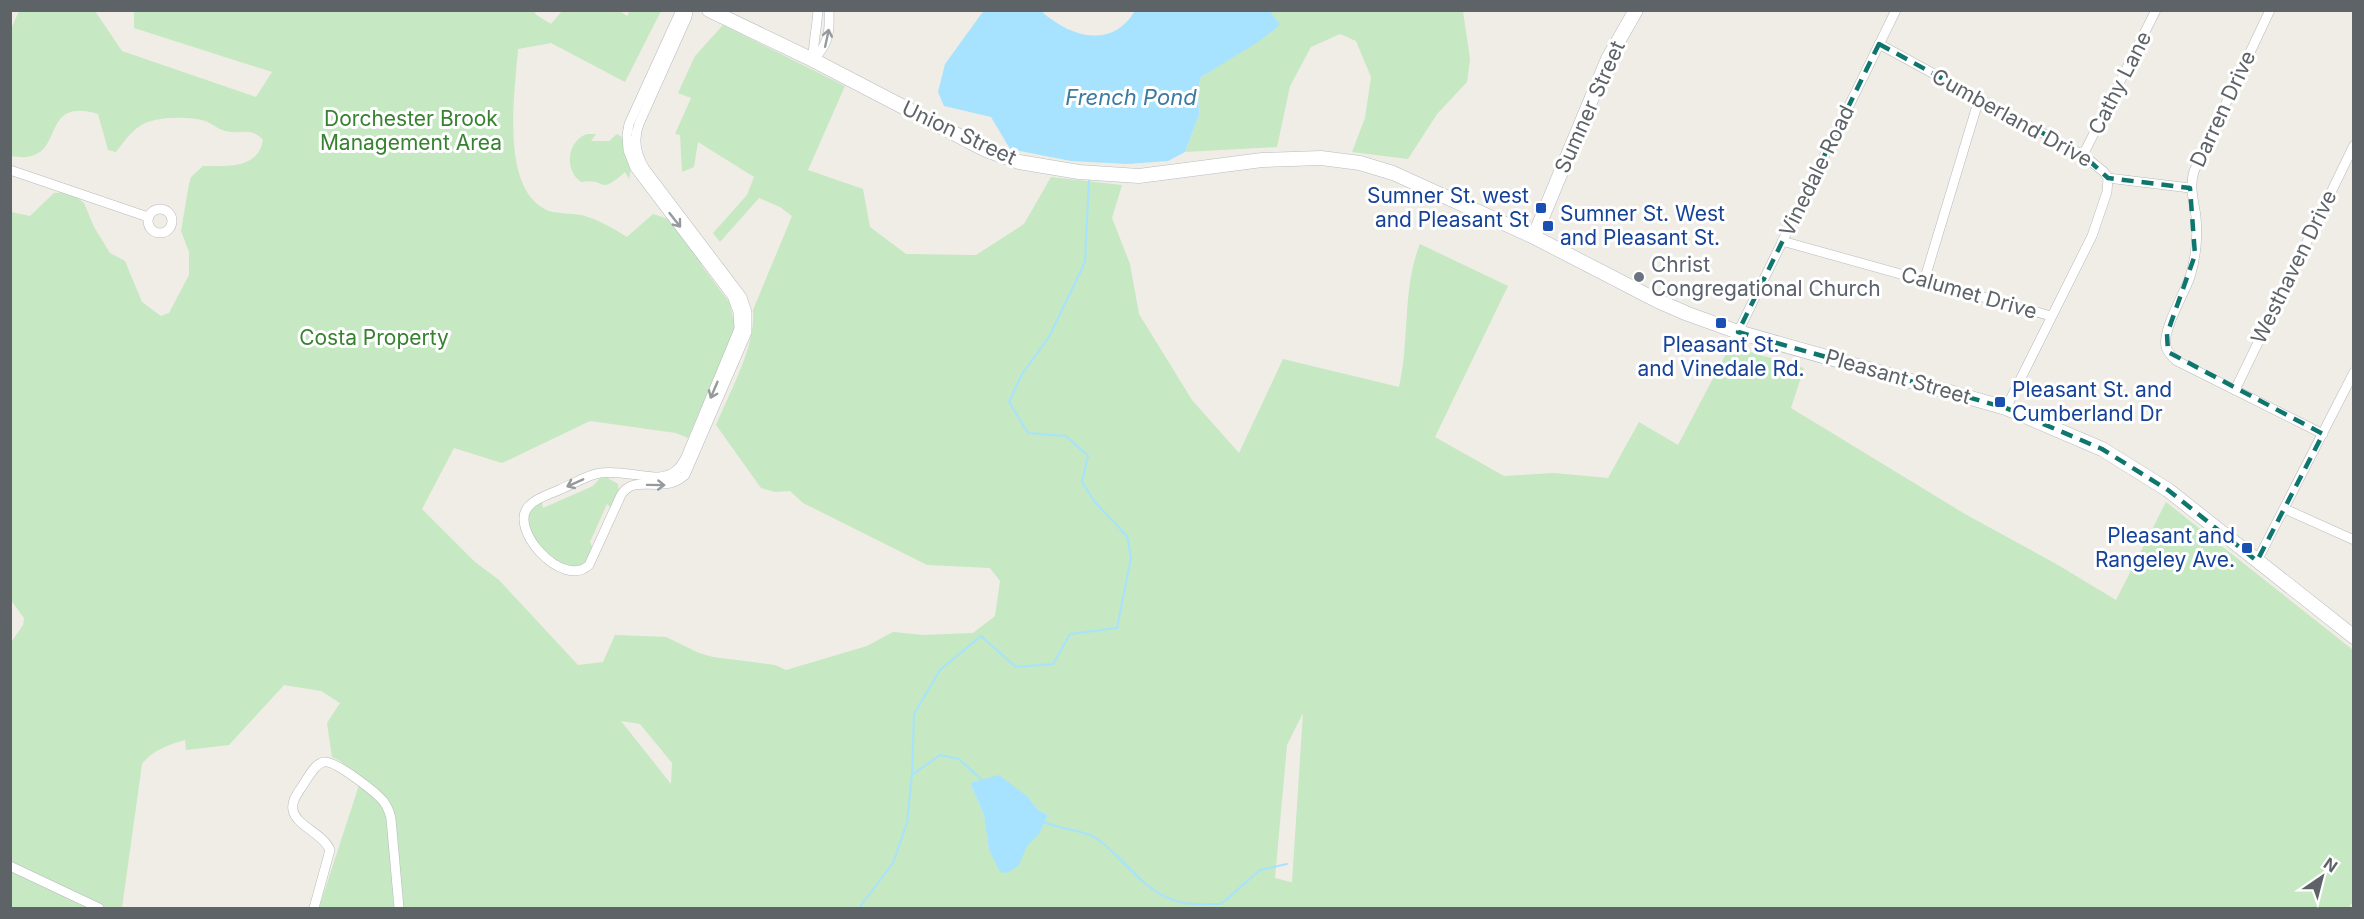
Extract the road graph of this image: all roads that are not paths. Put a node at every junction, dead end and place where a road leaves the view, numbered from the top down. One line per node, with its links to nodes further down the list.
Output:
1 (681, 10): 13 (street)
2 (688, 10): 13 (street)
3 (709, 10): 11 (main road, Union Street)
4 (818, 10): 11 (street)
5 (829, 10): 11 (street, one-way to 5)
6 (1636, 10): 21 (main road, Sumner Street)
7 (1896, 10): 10 (street, Vinedale Road)
8 (2156, 10): 15 (street, Cathy Lane)
9 (2270, 10): 19 (street, Darren Drive)
10 (1880, 44): 12 (street, Cumberland Drive); 23 (street, Vinedale Road)
11 (813, 60): 16 (main road, Union Street)
12 (1979, 99): 15 (street, Cumberland Drive); 24 (street)
13 (632, 132): 22 (street)
14 (2354, 145): 28 (street, Westhaven Drive)
15 (2083, 156): 18 (street, Cumberland Drive)
16 (1372, 167): 21 (main road, Pleasant Street)
17 (10, 170): 20 (street)
18 (2108, 178): 19 (street); 25 (street, Cumberland Drive)
19 (2190, 188): 28 (street, Darren Drive)
20 (148, 217)
21 (1534, 237): 26 (main road, Pleasant Street)
22 (693, 238): 31 (street, one-way to 31); 32 (street, one-way to 22)
23 (1782, 240): 24 (street, Calumet Drive); 26 (street, Vinedale Road)
24 (1924, 280): 25 (street, Calumet Drive)
25 (2051, 316): 29 (street, Cumberland Drive)
26 (1738, 332): 29 (main road, Pleasant Street)
27 (2354, 372): 30 (street)
28 (2235, 390): 30 (street, Darren Drive)
29 (2006, 408): 35 (main road, Pleasant Street)
30 (2323, 434): 33 (street)
31 (618, 474): 32 (street); 32 (street, one-way to 32)
32 (626, 488)
33 (2285, 509): 34 (street); 35 (street)
34 (2354, 540)
35 (2257, 561): 36 (main road, Pleasant Street)
36 (2354, 637)
37 (10, 866): 38 (street)
38 (99, 909)
39 (314, 909): 40 (street)
40 (399, 909)

